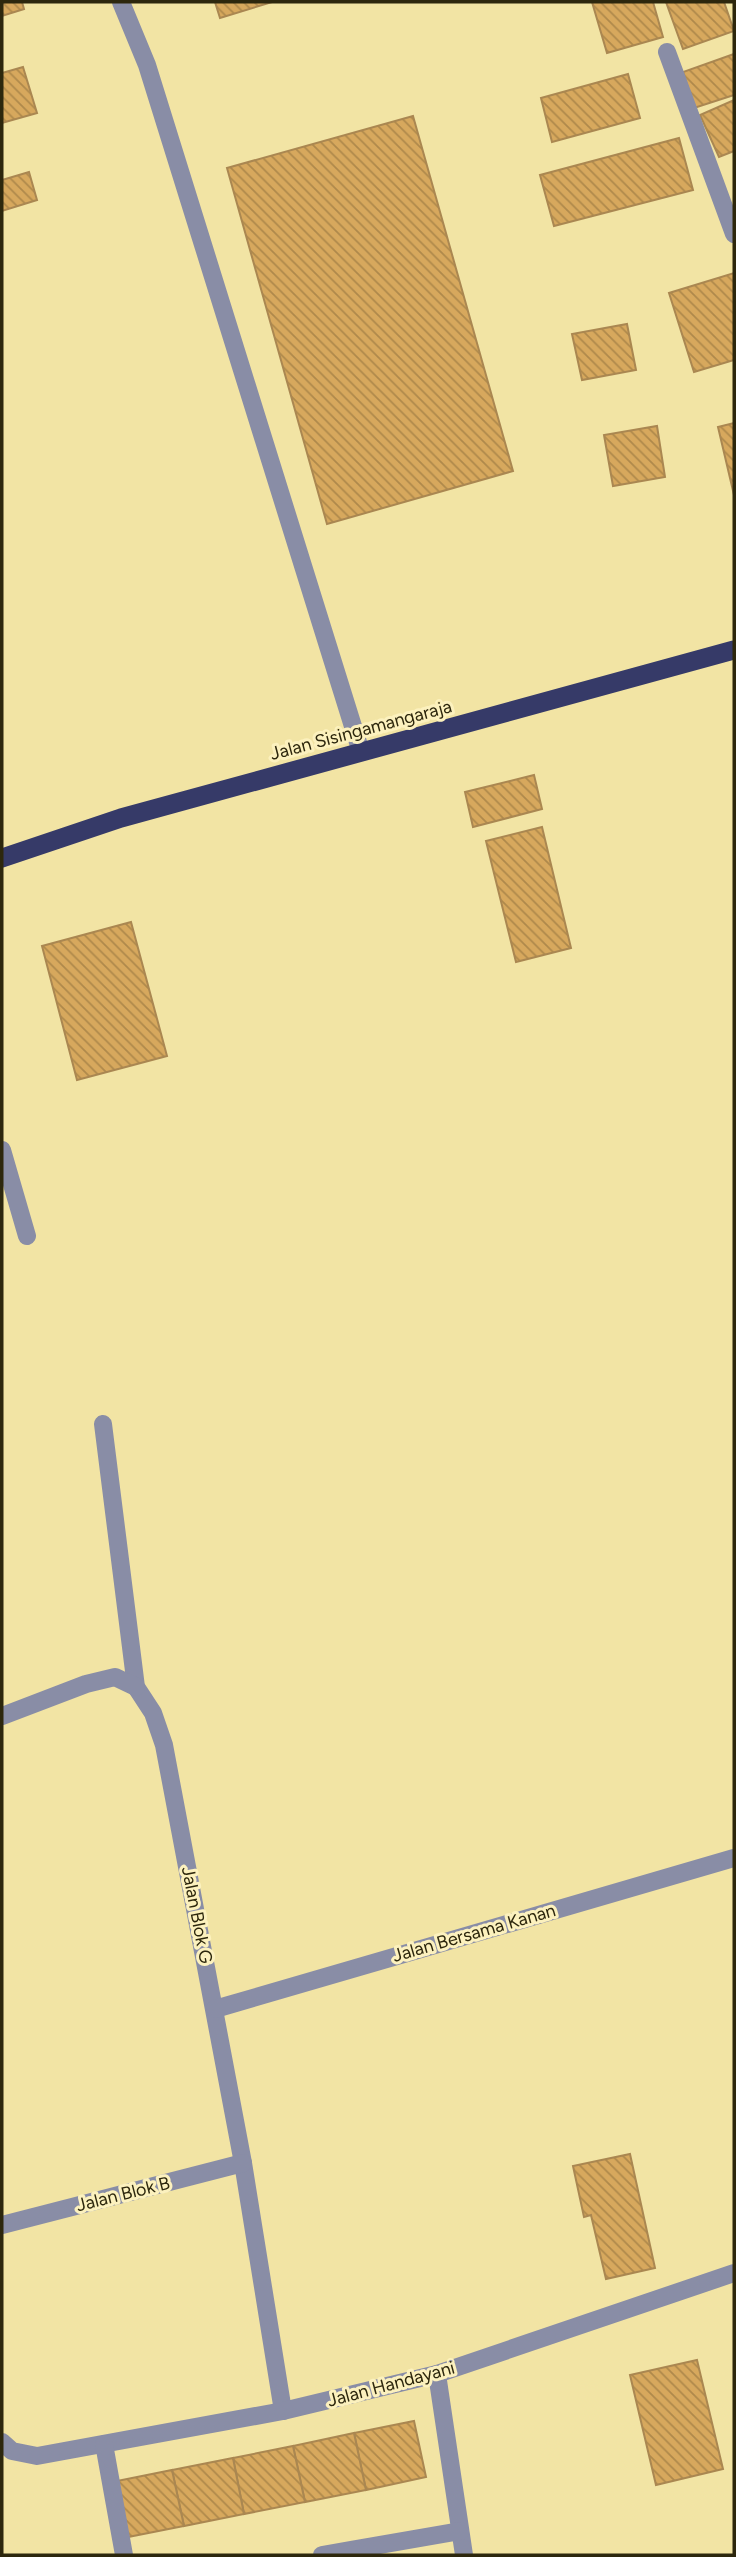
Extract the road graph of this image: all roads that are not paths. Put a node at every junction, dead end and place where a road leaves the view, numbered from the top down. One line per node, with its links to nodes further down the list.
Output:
1 (121, 2): 5 (street)
2 (667, 52): 3 (street)
3 (734, 234)
4 (734, 650): 5 (highway, Jalan Sisingamangaraja)
5 (361, 752): 6 (highway, Jalan Sisingamangaraja)
6 (2, 858)
7 (2, 1150): 8 (street)
8 (27, 1236)
9 (103, 1424): 10 (street, Jalan Blok G)
10 (136, 1687): 11 (street); 13 (street, Jalan Blok G)
11 (2, 1716)
12 (734, 1858): 13 (street, Jalan Bersama Kanan)
13 (215, 2009): 14 (street, Jalan Blok G)
14 (243, 2163): 15 (street, Jalan Blok B); 18 (street, Jalan Blok G)
15 (2, 2225)
16 (734, 2273): 17 (street, Jalan Handayani)
17 (437, 2374): 18 (street, Jalan Handayani); 21 (street)
18 (283, 2411): 20 (street, Jalan Handayani)
19 (2, 2442): 20 (street, Jalan Handayani)
20 (104, 2444): 22 (street)
21 (460, 2531): 23 (street); 24 (street)
22 (124, 2555)
23 (322, 2555)
24 (464, 2555)

